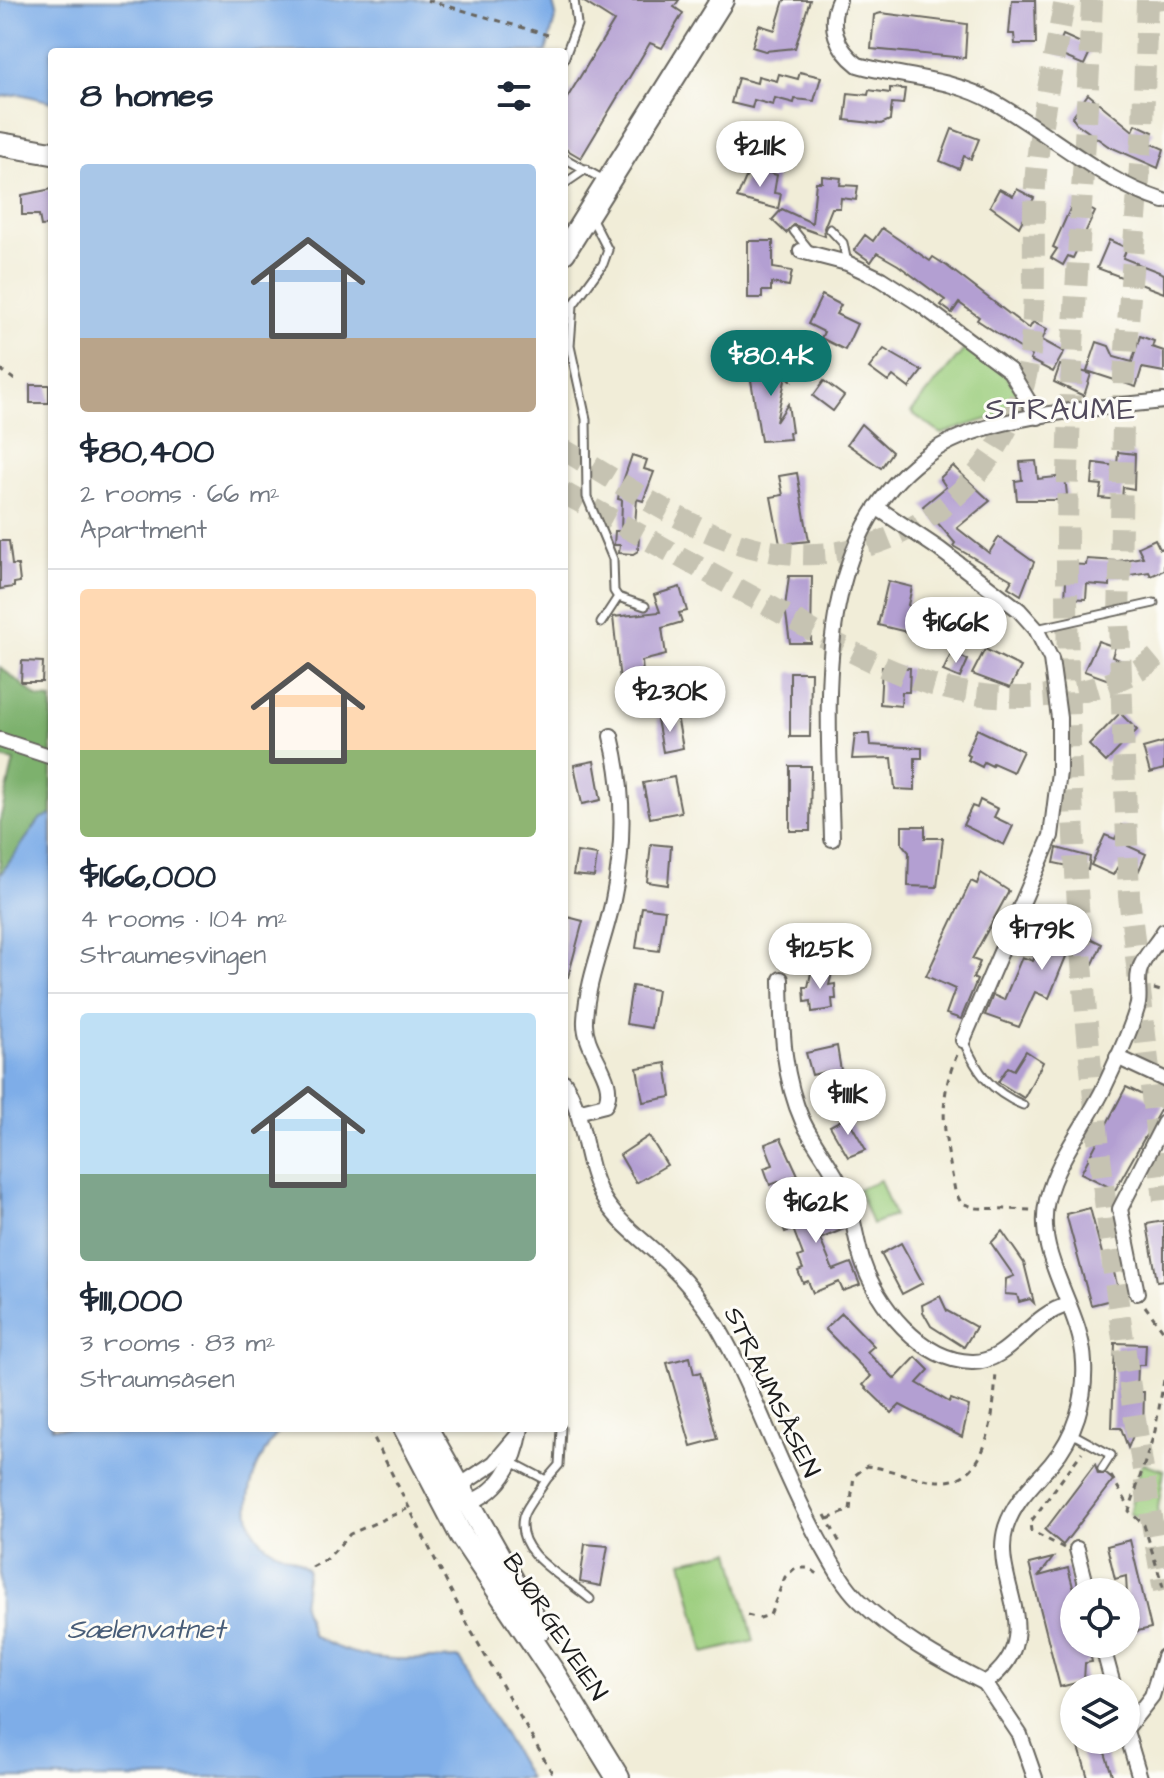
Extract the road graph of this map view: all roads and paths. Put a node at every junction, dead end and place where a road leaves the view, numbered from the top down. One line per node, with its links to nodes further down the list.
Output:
1 (427, 0): 5 (path)
2 (574, 0): 6 (lane)
3 (722, 0): 12 (main road)
4 (839, 0): 13 (street)
5 (548, 35)
6 (568, 48)
7 (0, 144): 8 (main road)
8 (48, 152)
9 (568, 160): 10 (lane)
10 (586, 169): 11 (lane); 12 (lane)
11 (568, 181)
12 (609, 184): 14 (main road)
13 (1164, 201)
14 (589, 213): 17 (main road); 25 (lane)
15 (830, 229): 19 (lane)
16 (794, 231): 18 (lane)
17 (568, 246)
18 (807, 252): 19 (street)
19 (847, 263): 23 (street)
20 (0, 369): 21 (path)
21 (19, 383)
22 (1164, 401): 23 (street)
23 (1038, 417): 24 (street)
24 (876, 507): 29 (street); 33 (street)
25 (618, 597): 27 (lane); 28 (lane)
26 (1154, 603): 29 (lane)
27 (645, 606)
28 (601, 623)
29 (1036, 629): 37 (street)
30 (611, 736): 42 (street)
31 (0, 740): 32 (street)
32 (48, 756)
33 (832, 839)
34 (1164, 931): 35 (street)
35 (1160, 948): 38 (street)
36 (781, 979): 48 (street)
37 (963, 1040): 41 (lane); 44 (path)
38 (1117, 1057): 39 (street); 46 (street)
39 (1164, 1079)
40 (568, 1091): 42 (street, STRAUMSÅSEN)
41 (1023, 1105)
42 (577, 1112): 73 (street, STRAUMSÅSEN)
43 (1164, 1123): 45 (street)
44 (1036, 1210)
45 (1137, 1293): 47 (path)
46 (1068, 1305): 48 (street); 55 (street)
47 (1164, 1332)
48 (997, 1356): 63 (path)
49 (1164, 1380): 60 (path)
50 (371, 1432): 61 (path)
51 (408, 1432): 59 (main road, BJØRGEVEIEN)
52 (428, 1432): 59 (main road, BJØRGEVEIEN)
53 (520, 1432): 56 (street)
54 (561, 1432): 58 (lane)
55 (1071, 1433): 57 (lane); 65 (path); 73 (street)
56 (507, 1459): 58 (lane); 59 (street); 59 (street)
57 (1106, 1470): 60 (path)
58 (546, 1480): 70 (lane)
59 (458, 1498): 77 (main road, BJØRGEVEIEN)
60 (1129, 1506): 69 (path)
61 (407, 1509): 66 (path); 76 (path)
62 (822, 1512): 63 (path)
63 (828, 1519): 64 (path)
64 (842, 1547)
65 (1077, 1549): 67 (street)
66 (312, 1567)
67 (1084, 1578)
68 (825, 1579): 71 (path)
69 (1164, 1590)
70 (590, 1599)
71 (747, 1615)
72 (1164, 1657): 74 (street)
73 (985, 1683): 78 (street, STRAUMSÅSEN)
74 (1140, 1712)
75 (1133, 1754): 79 (street)
76 (555, 1778)
77 (620, 1778)
78 (1035, 1778)
79 (1140, 1778)

